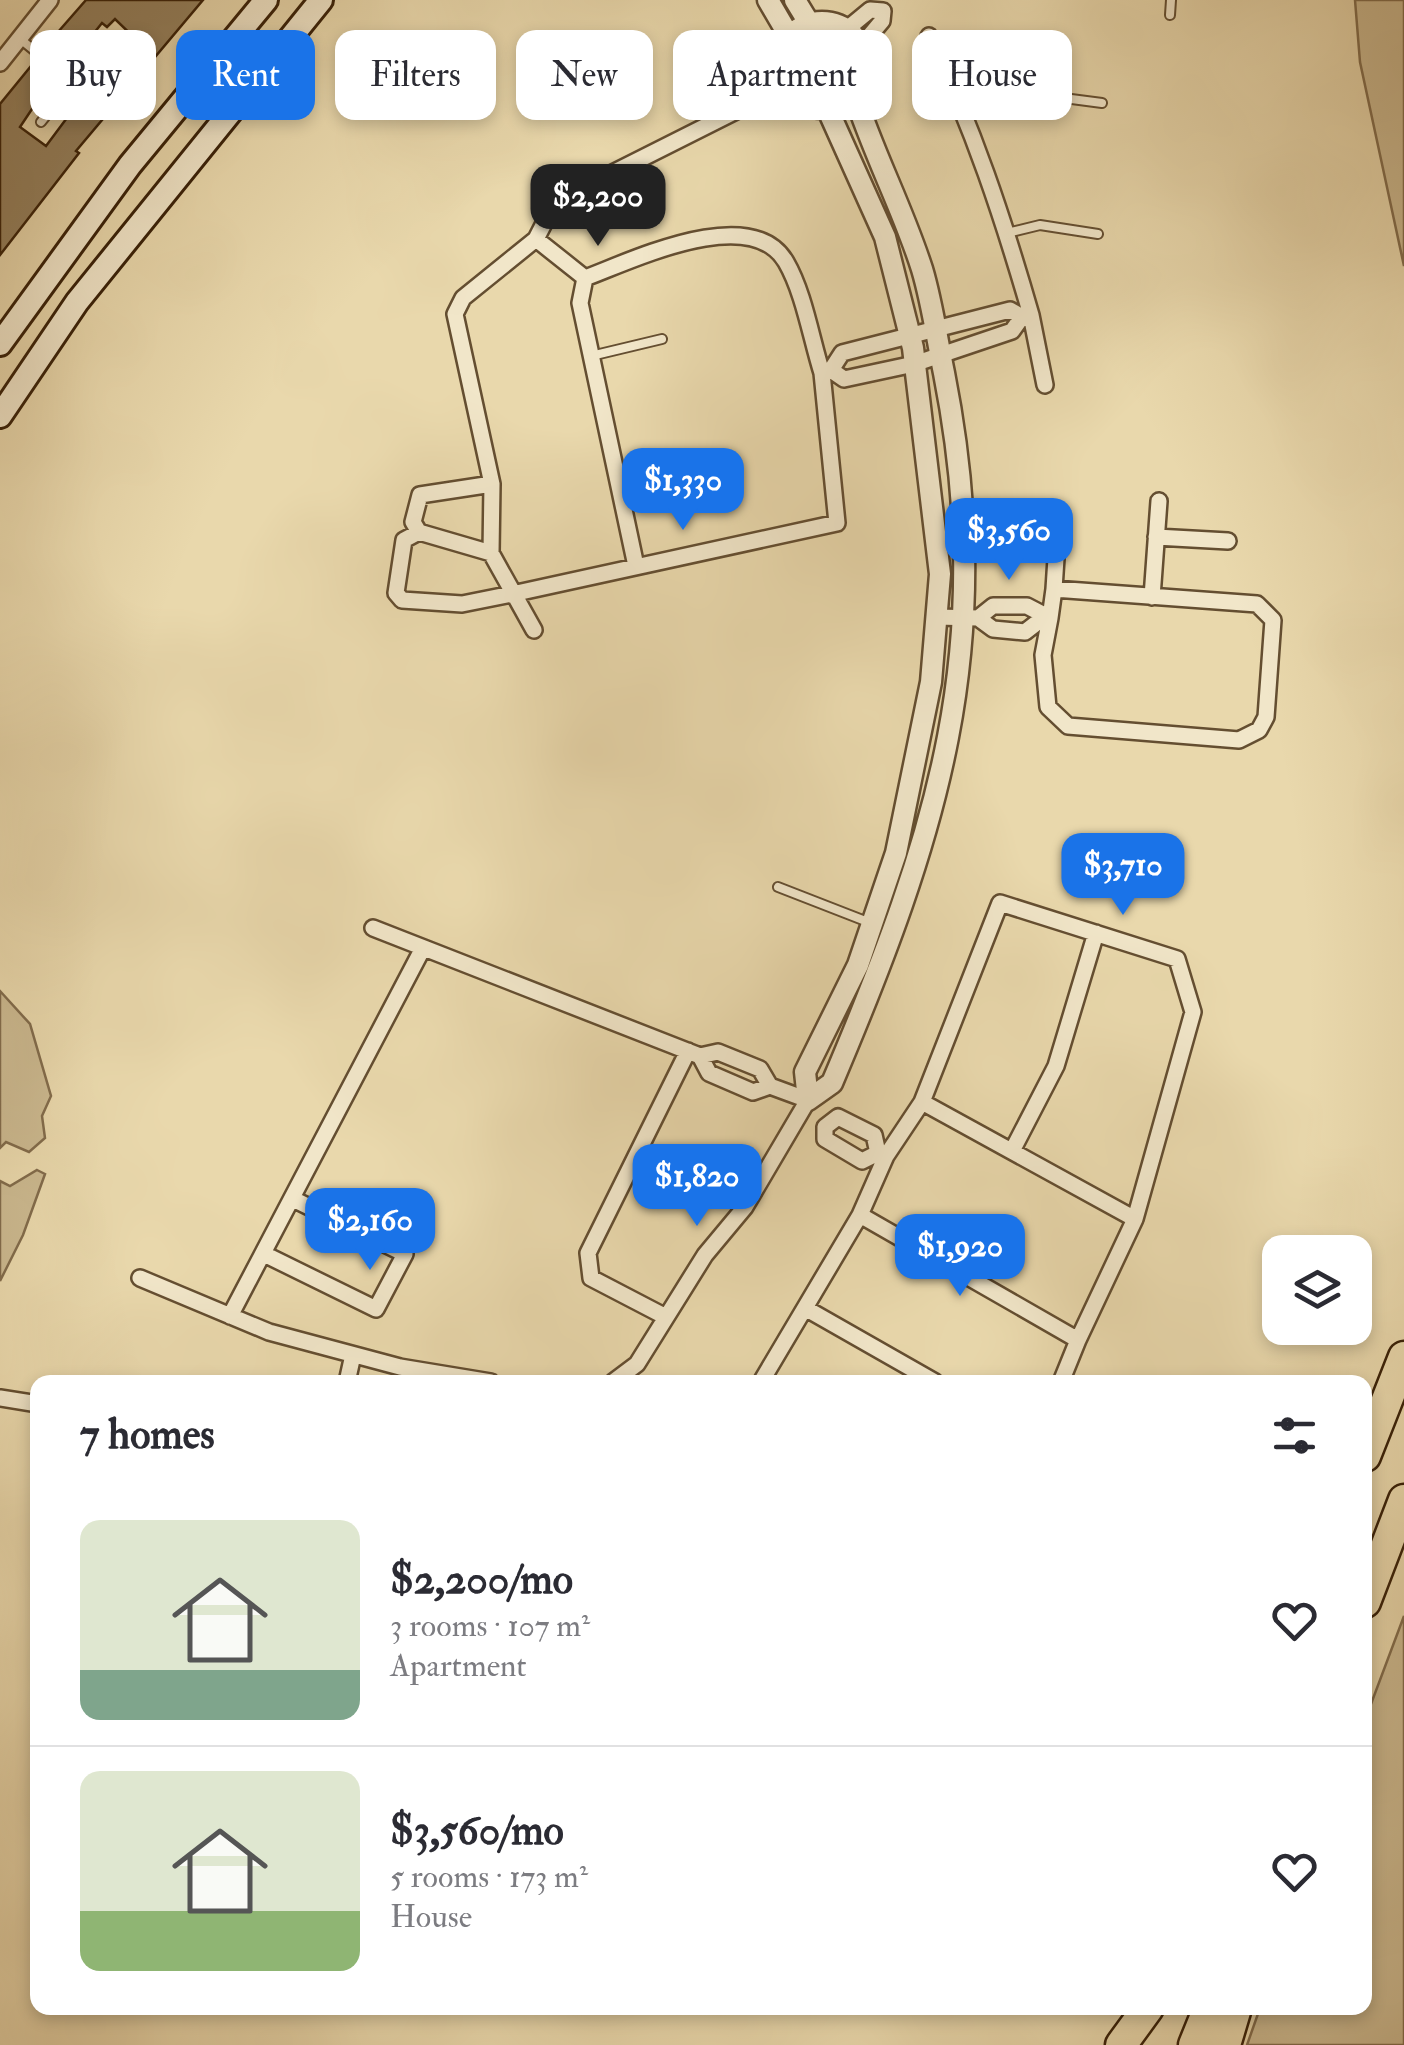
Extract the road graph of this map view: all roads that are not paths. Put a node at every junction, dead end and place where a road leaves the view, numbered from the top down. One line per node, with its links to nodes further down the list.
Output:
1 (50, 0): 14 (street)
2 (266, 0): 31 (main road)
3 (321, 0): 37 (main road)
4 (768, 0): 11 (street)
5 (796, 0): 9 (street)
6 (1172, 0): 8 (lane)
7 (888, 6): 10 (street); 13 (street)
8 (1170, 15)
9 (810, 23): 10 (street); 12 (street)
10 (846, 29)
11 (786, 30)
12 (799, 30)
13 (874, 30)
14 (19, 38): 15 (lane); 16 (street)
15 (30, 47)
16 (0, 62)
17 (1072, 98): 18 (lane)
18 (1102, 102)
19 (718, 120): 25 (street)
20 (837, 120): 29 (street)
21 (864, 120): 28 (street)
22 (966, 120): 23 (street)
23 (1007, 233): 24 (lane); 27 (street)
24 (1098, 234)
25 (536, 239): 26 (street); 38 (street)
26 (585, 278): 33 (street); 35 (street)
27 (1026, 316): 28 (street); 32 (street); 36 (street)
28 (935, 329): 29 (street); 32 (street)
29 (910, 335): 34 (street); 35 (street)
30 (662, 338): 33 (lane)
31 (0, 344)
32 (940, 354): 34 (street); 50 (street)
33 (591, 356): 45 (street)
34 (914, 364): 35 (street); 49 (street)
35 (826, 371): 45 (street)
36 (1045, 385)
37 (0, 416)
38 (492, 484): 41 (street); 44 (street)
39 (1159, 501): 42 (street)
40 (1058, 512): 46 (street)
41 (418, 532): 44 (street); 47 (street)
42 (1156, 537): 43 (street); 48 (street)
43 (1228, 541)
44 (491, 552): 47 (street)
45 (636, 566): 47 (street)
46 (1054, 589): 48 (street); 51 (street)
47 (512, 594): 52 (street)
48 (1152, 596): 51 (street)
49 (936, 618): 50 (street); 54 (street)
50 (970, 618): 51 (street); 51 (street); 61 (street)
51 (1046, 618)
52 (534, 630)
53 (778, 887): 54 (lane)
54 (872, 923): 61 (street)
55 (373, 928): 57 (street)
56 (1096, 933): 60 (street); 63 (street); 67 (street)
57 (424, 948): 58 (street); 65 (street)
58 (694, 1054): 59 (street); 59 (street); 72 (street)
59 (770, 1086): 61 (street)
60 (922, 1102): 63 (street); 64 (street)
61 (804, 1107): 62 (street); 72 (street)
62 (825, 1126): 64 (street); 64 (street)
63 (1012, 1152): 67 (street)
64 (882, 1154): 66 (street)
65 (293, 1199): 68 (street); 68 (street)
66 (860, 1215): 70 (street); 73 (street)
67 (1135, 1219): 73 (street)
68 (264, 1254): 71 (street)
69 (140, 1278): 71 (street)
70 (805, 1308): 79 (street); 80 (street)
71 (230, 1316): 74 (street)
72 (666, 1317): 78 (street)
73 (1078, 1340): 81 (street)
74 (354, 1356): 76 (street); 77 (street)
75 (1404, 1357): 84 (highway)
76 (349, 1375)
77 (454, 1375)
78 (622, 1375)
79 (766, 1375)
80 (923, 1375)
81 (1064, 1375)
82 (0, 1398): 83 (street)
83 (30, 1403)
84 (1372, 1438)
85 (1404, 1500): 86 (highway)
86 (1372, 1584)
87 (1143, 2015): 91 (highway)
88 (1145, 2015): 92 (highway)
89 (1206, 2015): 93 (highway)
90 (1234, 2015): 94 (highway)
91 (1121, 2045)
92 (1134, 2045)
93 (1194, 2045)
94 (1226, 2045)

